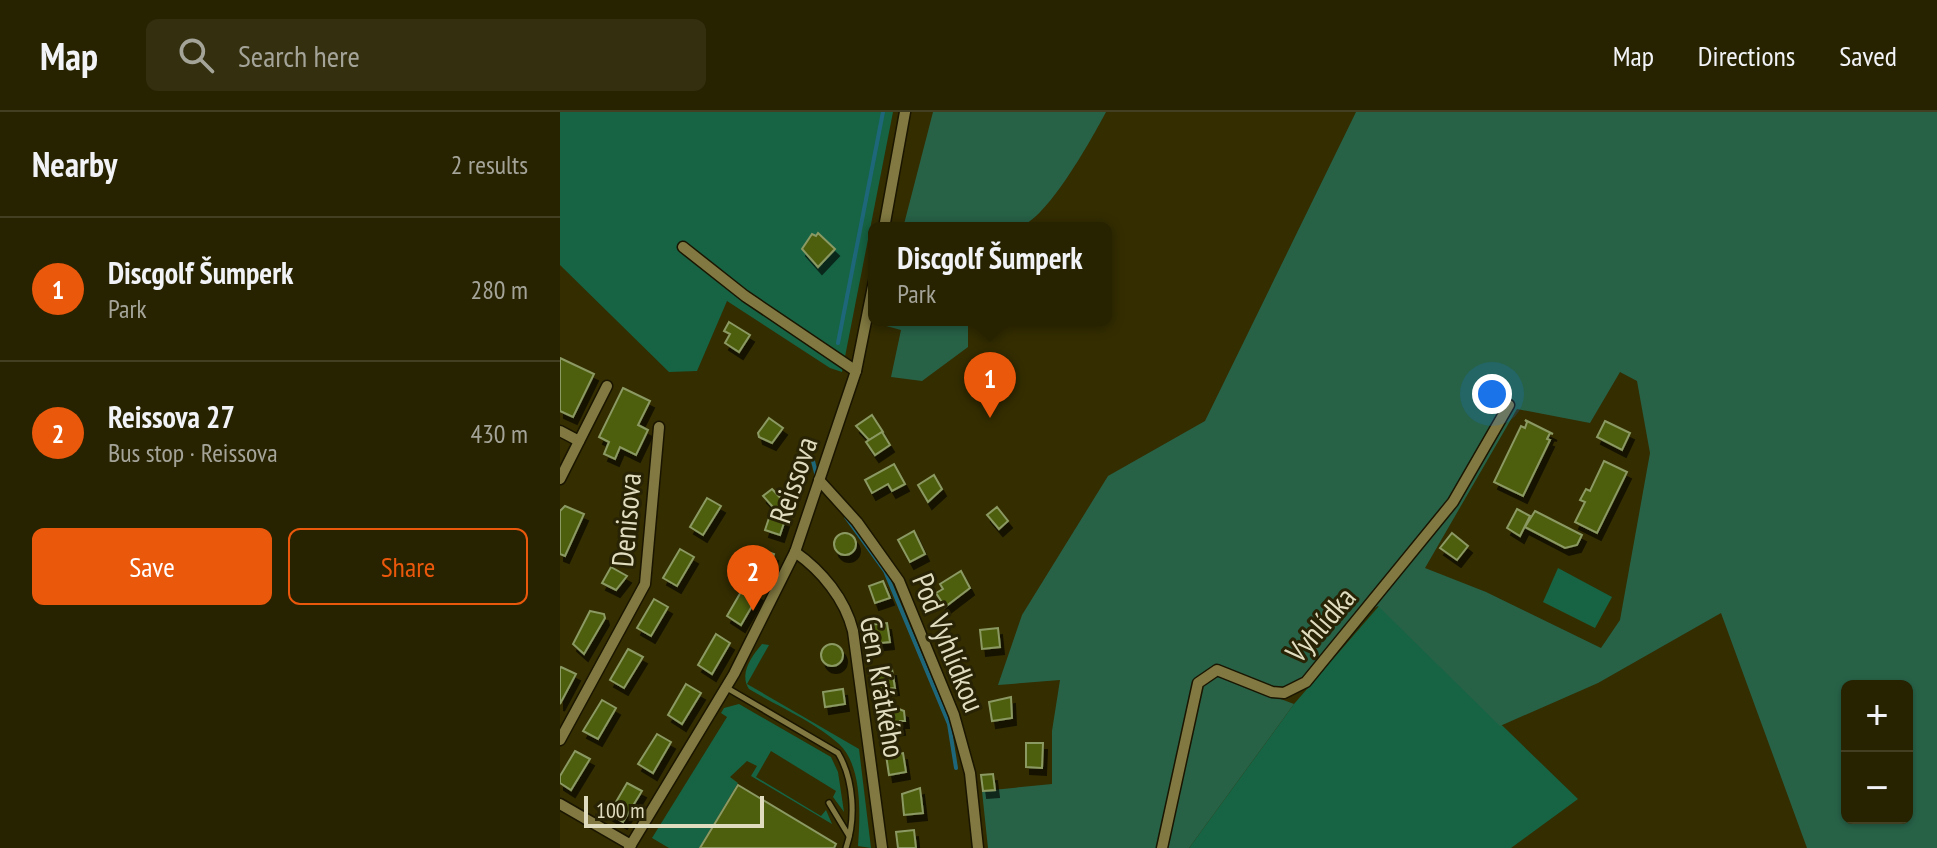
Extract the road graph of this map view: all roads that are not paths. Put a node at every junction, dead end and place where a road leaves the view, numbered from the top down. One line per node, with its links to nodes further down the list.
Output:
1 (905, 112): 2 (street)
2 (885, 222)
3 (683, 247): 5 (street)
4 (868, 311): 5 (street, Reissova)
5 (856, 371): 12 (street, Reissova)
6 (607, 386): 10 (street)
7 (1509, 405): 23 (street, Vyhlídka)
8 (659, 427): 15 (street, Denisova)
9 (560, 431): 10 (street)
10 (579, 441): 11 (street)
11 (560, 479)
12 (819, 480): 13 (street, Reissova); 22 (street, Pod Vyhlídkou)
13 (795, 552): 14 (street, Reissova); 21 (street, Gen. Krátkého)
14 (726, 687): 18 (lane); 19 (street, Reissova)
15 (560, 740)
16 (829, 803): 18 (lane)
17 (560, 804): 19 (street)
18 (850, 836): 20 (lane)
19 (630, 847)
20 (846, 848)
21 (882, 848)
22 (978, 848)
23 (1162, 848)

